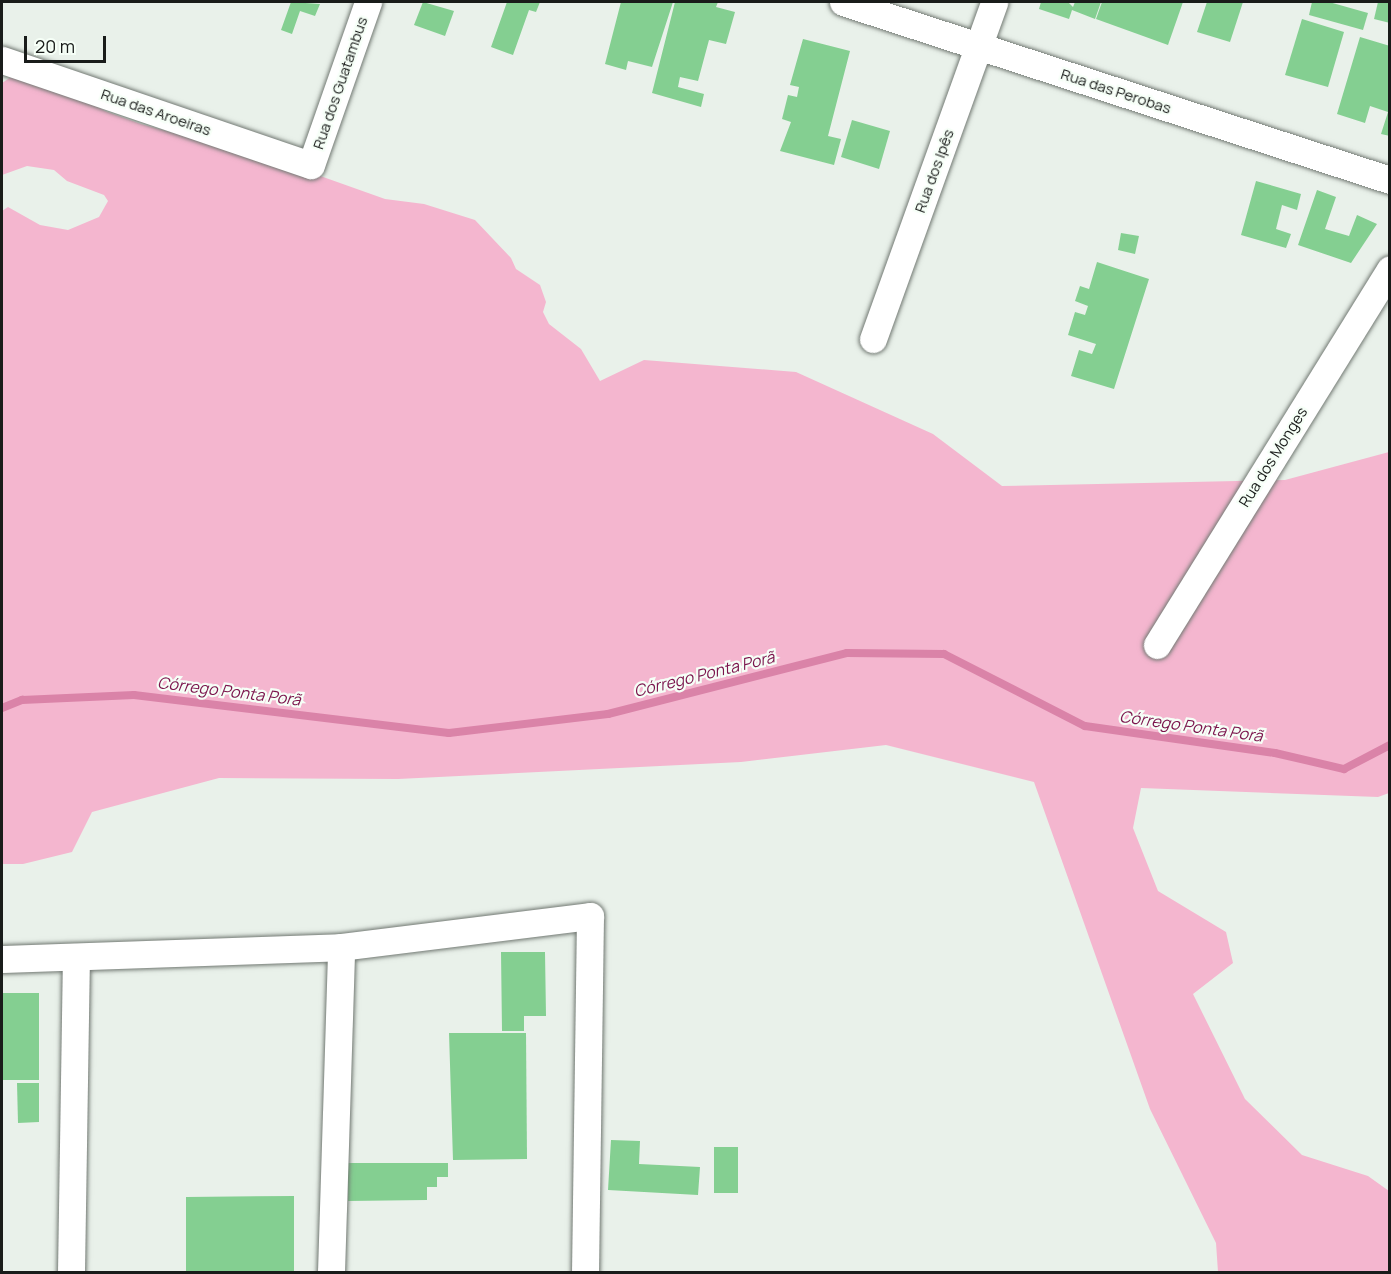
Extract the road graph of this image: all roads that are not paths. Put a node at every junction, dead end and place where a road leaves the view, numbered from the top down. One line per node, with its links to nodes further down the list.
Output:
1 (368, 2): 6 (street, Rua dos Guatambus)
2 (843, 2): 4 (street, Rua das Perobas)
3 (994, 2): 4 (street, Rua dos Ipês)
4 (980, 47): 7 (street, Rua das Perobas); 9 (street, Rua dos Ipês)
5 (2, 60): 6 (street, Rua das Aroeiras)
6 (311, 165)
7 (1389, 180)
8 (1389, 269): 10 (street, Rua dos Monges)
9 (873, 339)
10 (1157, 645)
11 (341, 947): 12 (street); 15 (street); 16 (street)
12 (76, 957): 13 (street); 14 (street)
13 (2, 959)
14 (71, 1272)
15 (332, 1272)
16 (585, 1272)

